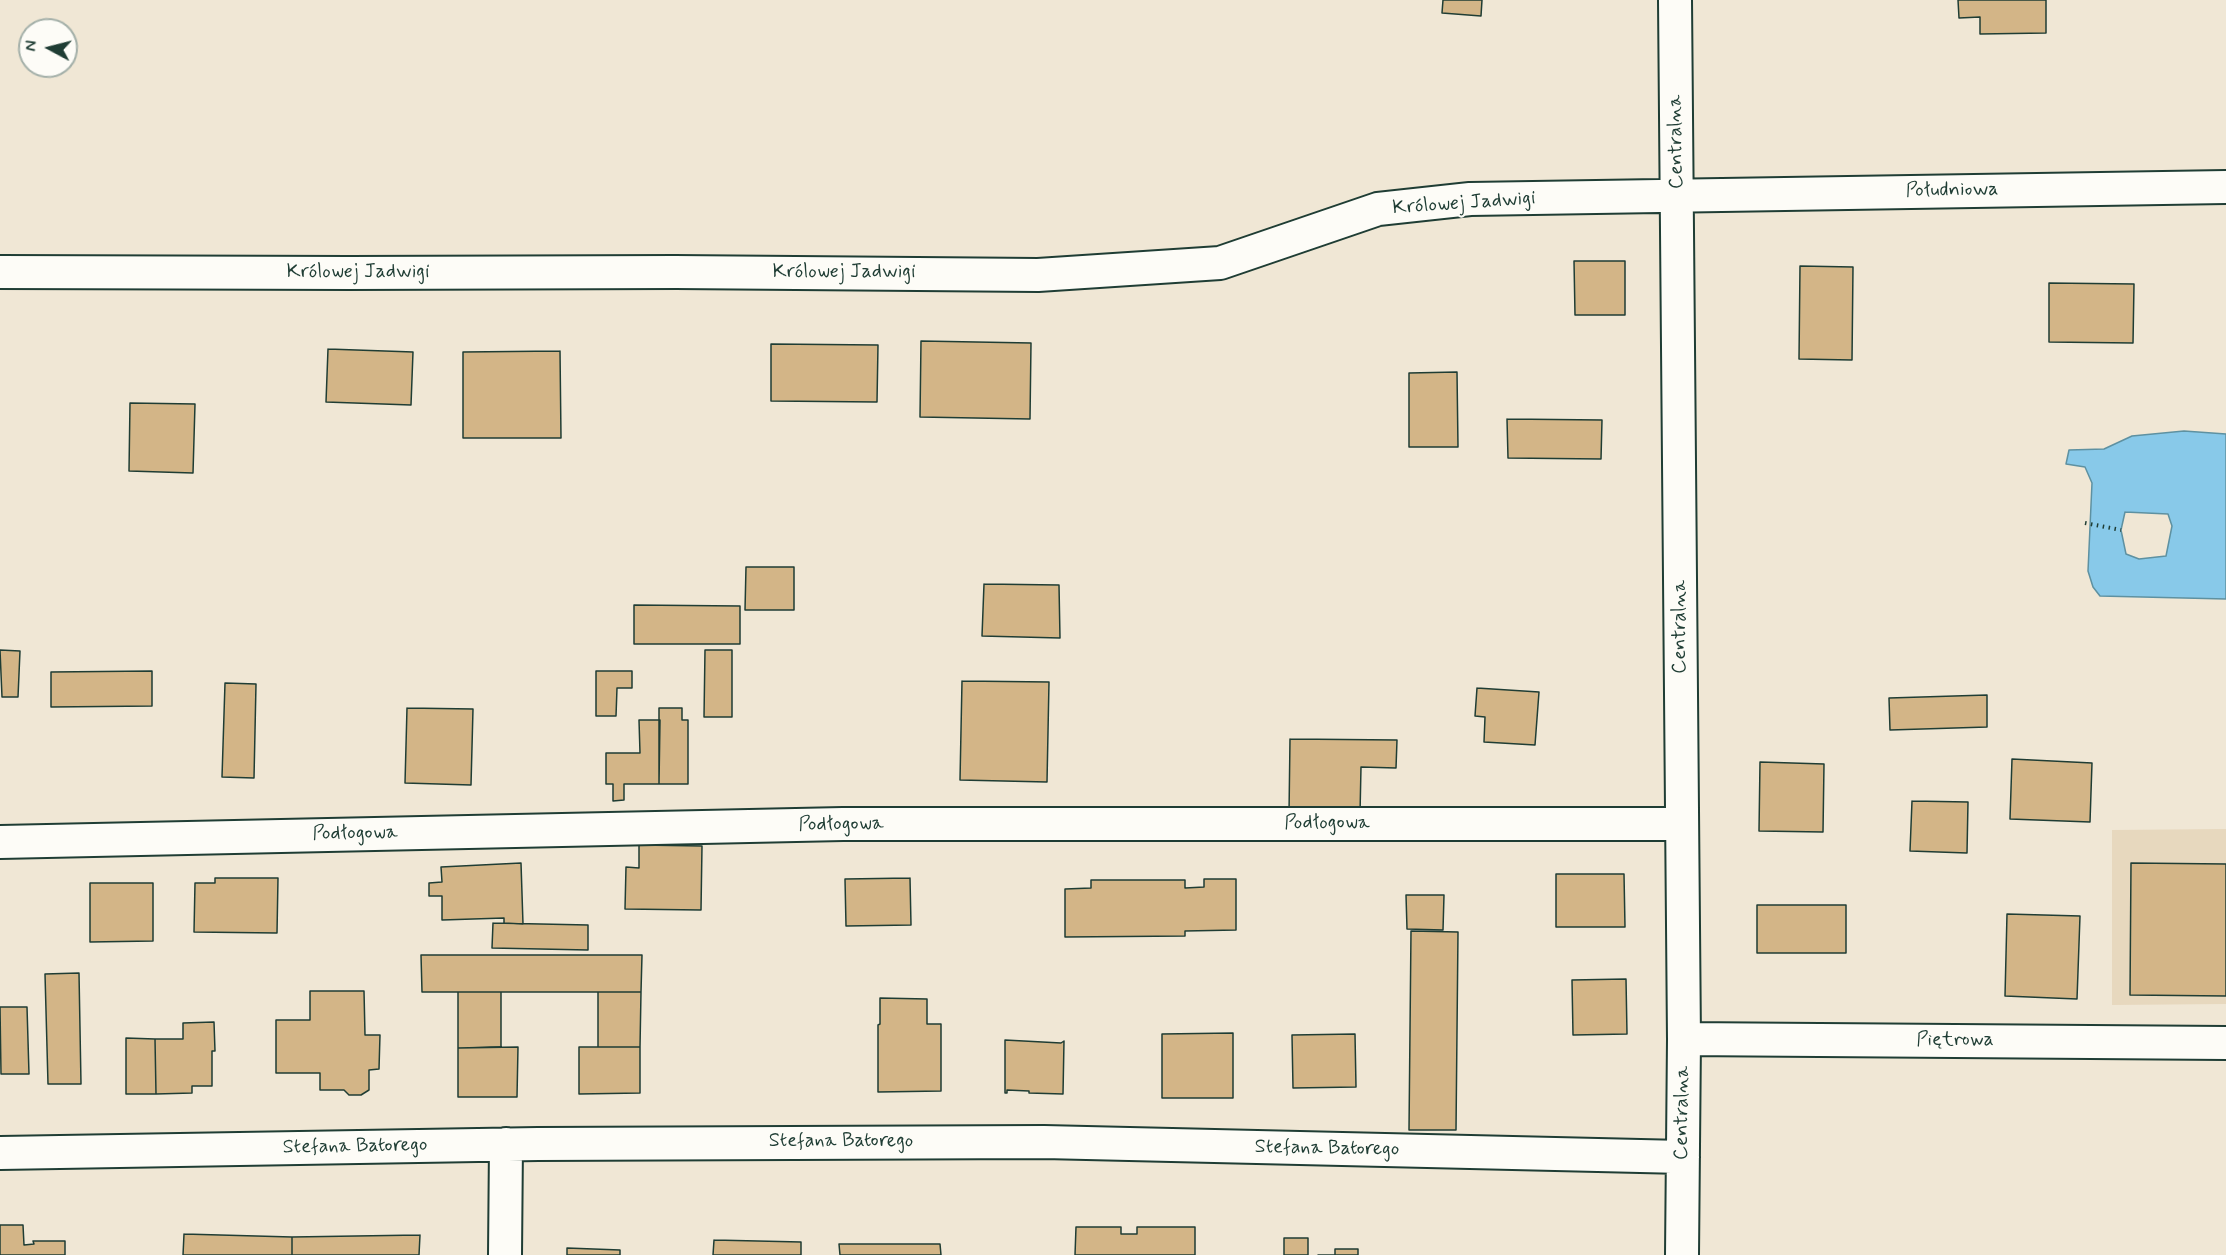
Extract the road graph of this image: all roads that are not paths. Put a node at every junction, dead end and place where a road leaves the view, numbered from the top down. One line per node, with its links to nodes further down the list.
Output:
1 (1675, 0): 3 (street, Centralna)
2 (2226, 187): 3 (street, Południowa)
3 (1677, 197): 4 (street, Królowej Jadwigi); 5 (street, Centralna)
4 (0, 272)
5 (1682, 824): 6 (street, Podłogowa); 7 (street, Centralna)
6 (0, 842)
7 (1684, 1039): 8 (street, Piętrowa); 11 (street, Centralna)
8 (2226, 1042)
9 (506, 1144): 10 (street, Stefana Batorego); 11 (street, Stefana Batorego); 12 (street)
10 (0, 1153)
11 (1683, 1157): 13 (street, Centralna)
12 (505, 1255)
13 (1683, 1255)

